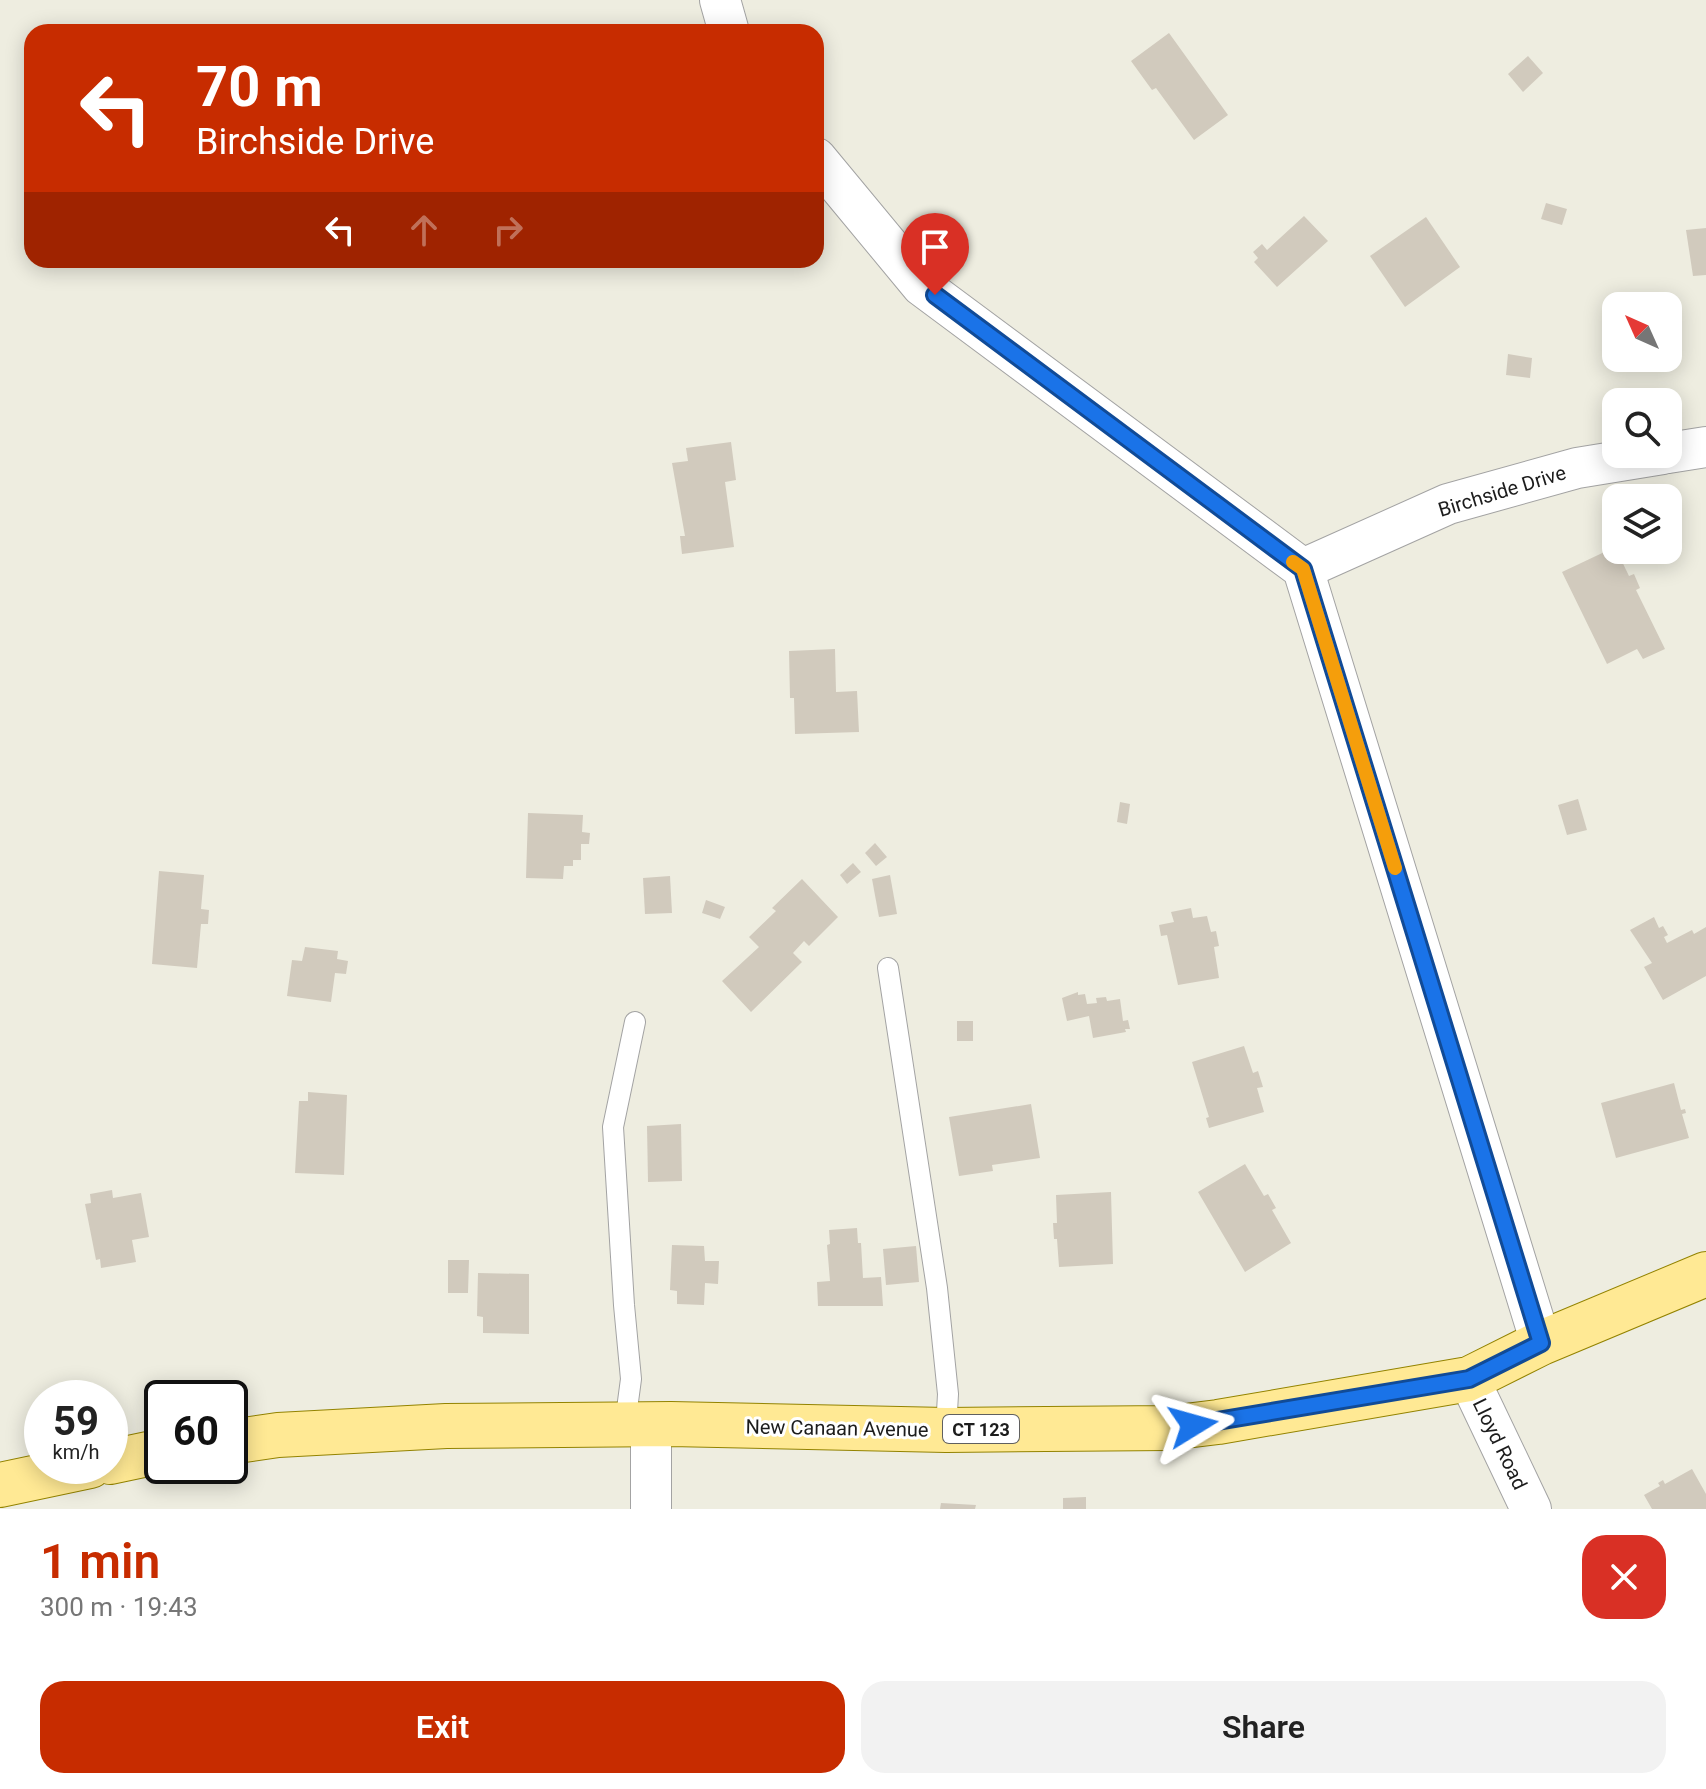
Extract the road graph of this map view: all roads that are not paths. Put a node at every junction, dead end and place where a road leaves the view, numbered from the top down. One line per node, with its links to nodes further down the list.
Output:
1 (720, 0): 2 (street)
2 (727, 24)
3 (824, 168): 7 (street)
4 (1706, 447): 5 (street, Birchside Drive)
5 (1682, 451)
6 (1602, 464): 7 (street, Birchside Drive)
7 (1303, 569): 11 (street)
8 (888, 968): 14 (lane)
9 (635, 1022): 13 (lane)
10 (1706, 1274): 11 (main road, New Canaan Avenue / CT 123)
11 (1541, 1343): 12 (main road, New Canaan Avenue / CT 123)
12 (1469, 1379): 14 (main road, New Canaan Avenue / CT 123); 19 (street, Lloyd Road)
13 (638, 1424): 14 (main road, New Canaan Avenue / CT 123); 15 (main road, New Canaan Avenue / CT 123); 18 (street)
14 (946, 1430)
15 (248, 1439)
16 (24, 1480): 17 (main road)
17 (0, 1485)
18 (651, 1509)
19 (1531, 1509)

